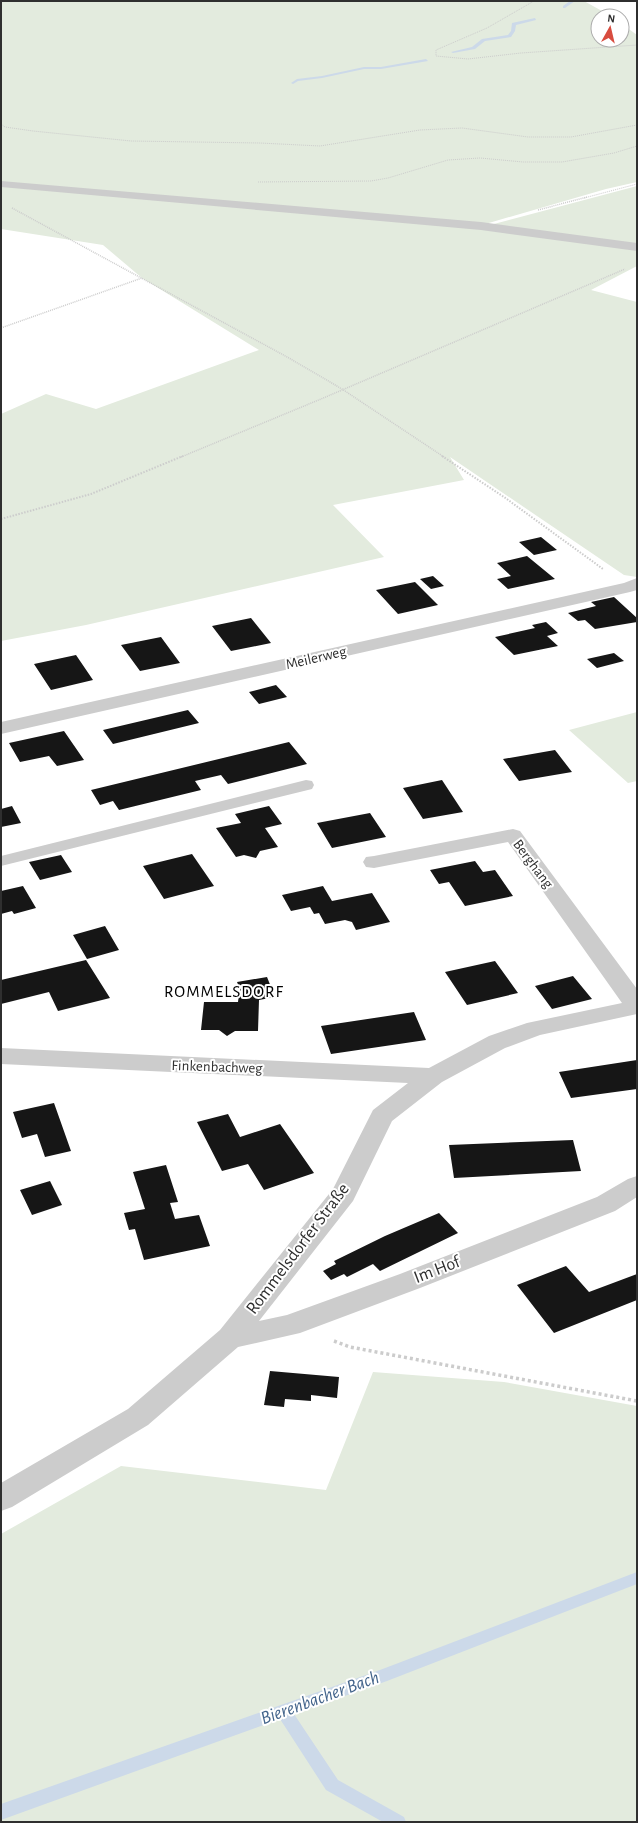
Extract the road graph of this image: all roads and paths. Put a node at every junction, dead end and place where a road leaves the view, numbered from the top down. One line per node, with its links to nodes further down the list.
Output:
1 (534, 1): 2 (path)
2 (637, 46)
3 (1, 124): 4 (path)
4 (637, 125)
5 (637, 146): 6 (path)
6 (256, 183)
7 (1, 184): 11 (street)
8 (637, 184): 10 (path)
9 (8, 206): 13 (path)
10 (536, 210)
11 (637, 247)
12 (630, 267): 15 (path)
13 (142, 278): 14 (path); 15 (path)
14 (1, 328)
15 (342, 389): 16 (path); 17 (path)
16 (1, 519)
17 (635, 587): 18 (street, Meilerweg)
18 (1, 728)
19 (306, 785): 20 (lane)
20 (1, 861)
21 (374, 862): 22 (street, Berghang)
22 (637, 1007): 24 (street, Rommelsdorfer Straße)
23 (1, 1056): 24 (street, Finkenbachweg)
24 (433, 1076): 27 (street, Rommelsdorfer Straße)
25 (637, 1185): 26 (street, Im Hof)
26 (290, 1325): 27 (street, Im Hof); 28 (path)
27 (230, 1338): 29 (street, Rommelsdorfer Straße)
28 (637, 1401)
29 (1, 1498)

